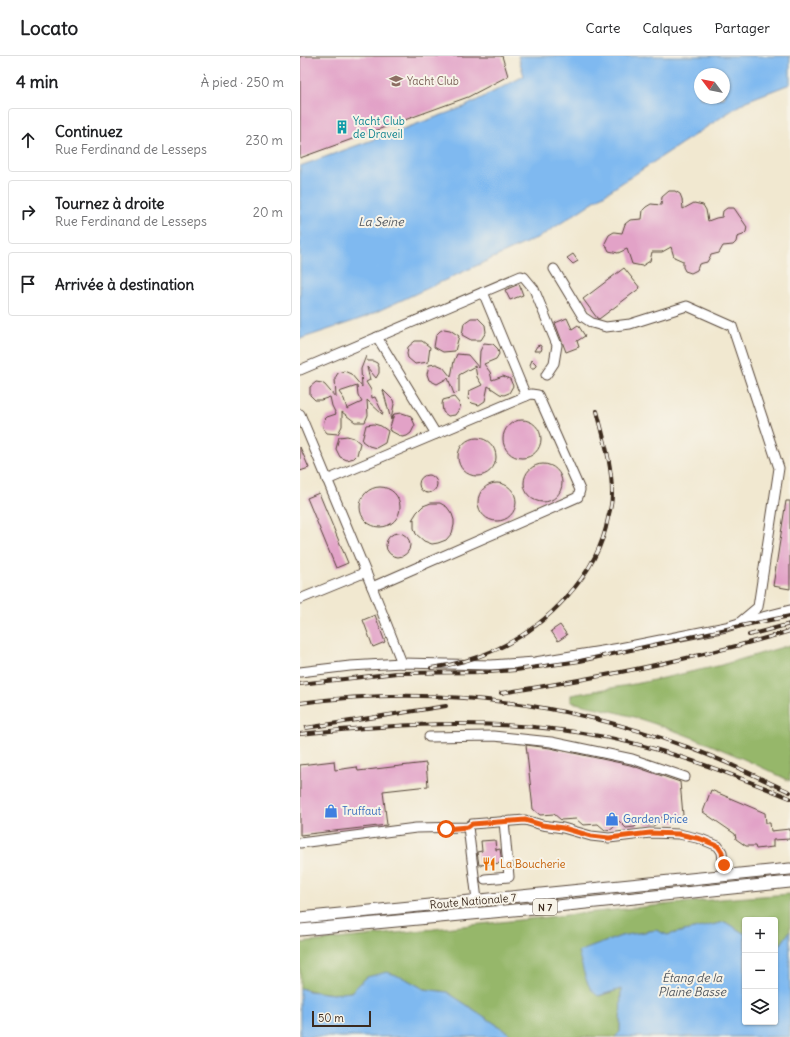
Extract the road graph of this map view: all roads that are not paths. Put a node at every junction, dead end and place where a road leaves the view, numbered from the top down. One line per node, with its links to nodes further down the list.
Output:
1 (554, 268): 14 (street)
2 (483, 292): 3 (street); 5 (street); 6 (street)
3 (377, 337): 4 (street); 8 (street)
4 (300, 370)
5 (546, 375)
6 (526, 396): 8 (street); 11 (street)
7 (300, 414): 9 (street)
8 (436, 434): 9 (street)
9 (327, 480): 10 (street)
10 (366, 572): 11 (street); 12 (street)
11 (372, 586): 15 (street)
12 (300, 599)
13 (790, 610): 14 (street)
14 (739, 623): 15 (street)
15 (402, 663): 16 (street)
16 (300, 672)
17 (429, 737): 18 (street)
18 (685, 777)
19 (504, 821): 20 (street); 23 (street); 24 (street)
20 (468, 827): 21 (street); 26 (street)
21 (300, 843)
22 (790, 868): 23 (main road, Route Nationale 7 / N 7)
23 (725, 876): 26 (main road, Route Nationale 7 / N 7)
24 (485, 879)
25 (790, 882): 28 (main road, Route Nationale 7 / N 7)
26 (477, 900): 27 (main road, Route Nationale 7 / N 7)
27 (300, 918)
28 (300, 930)

